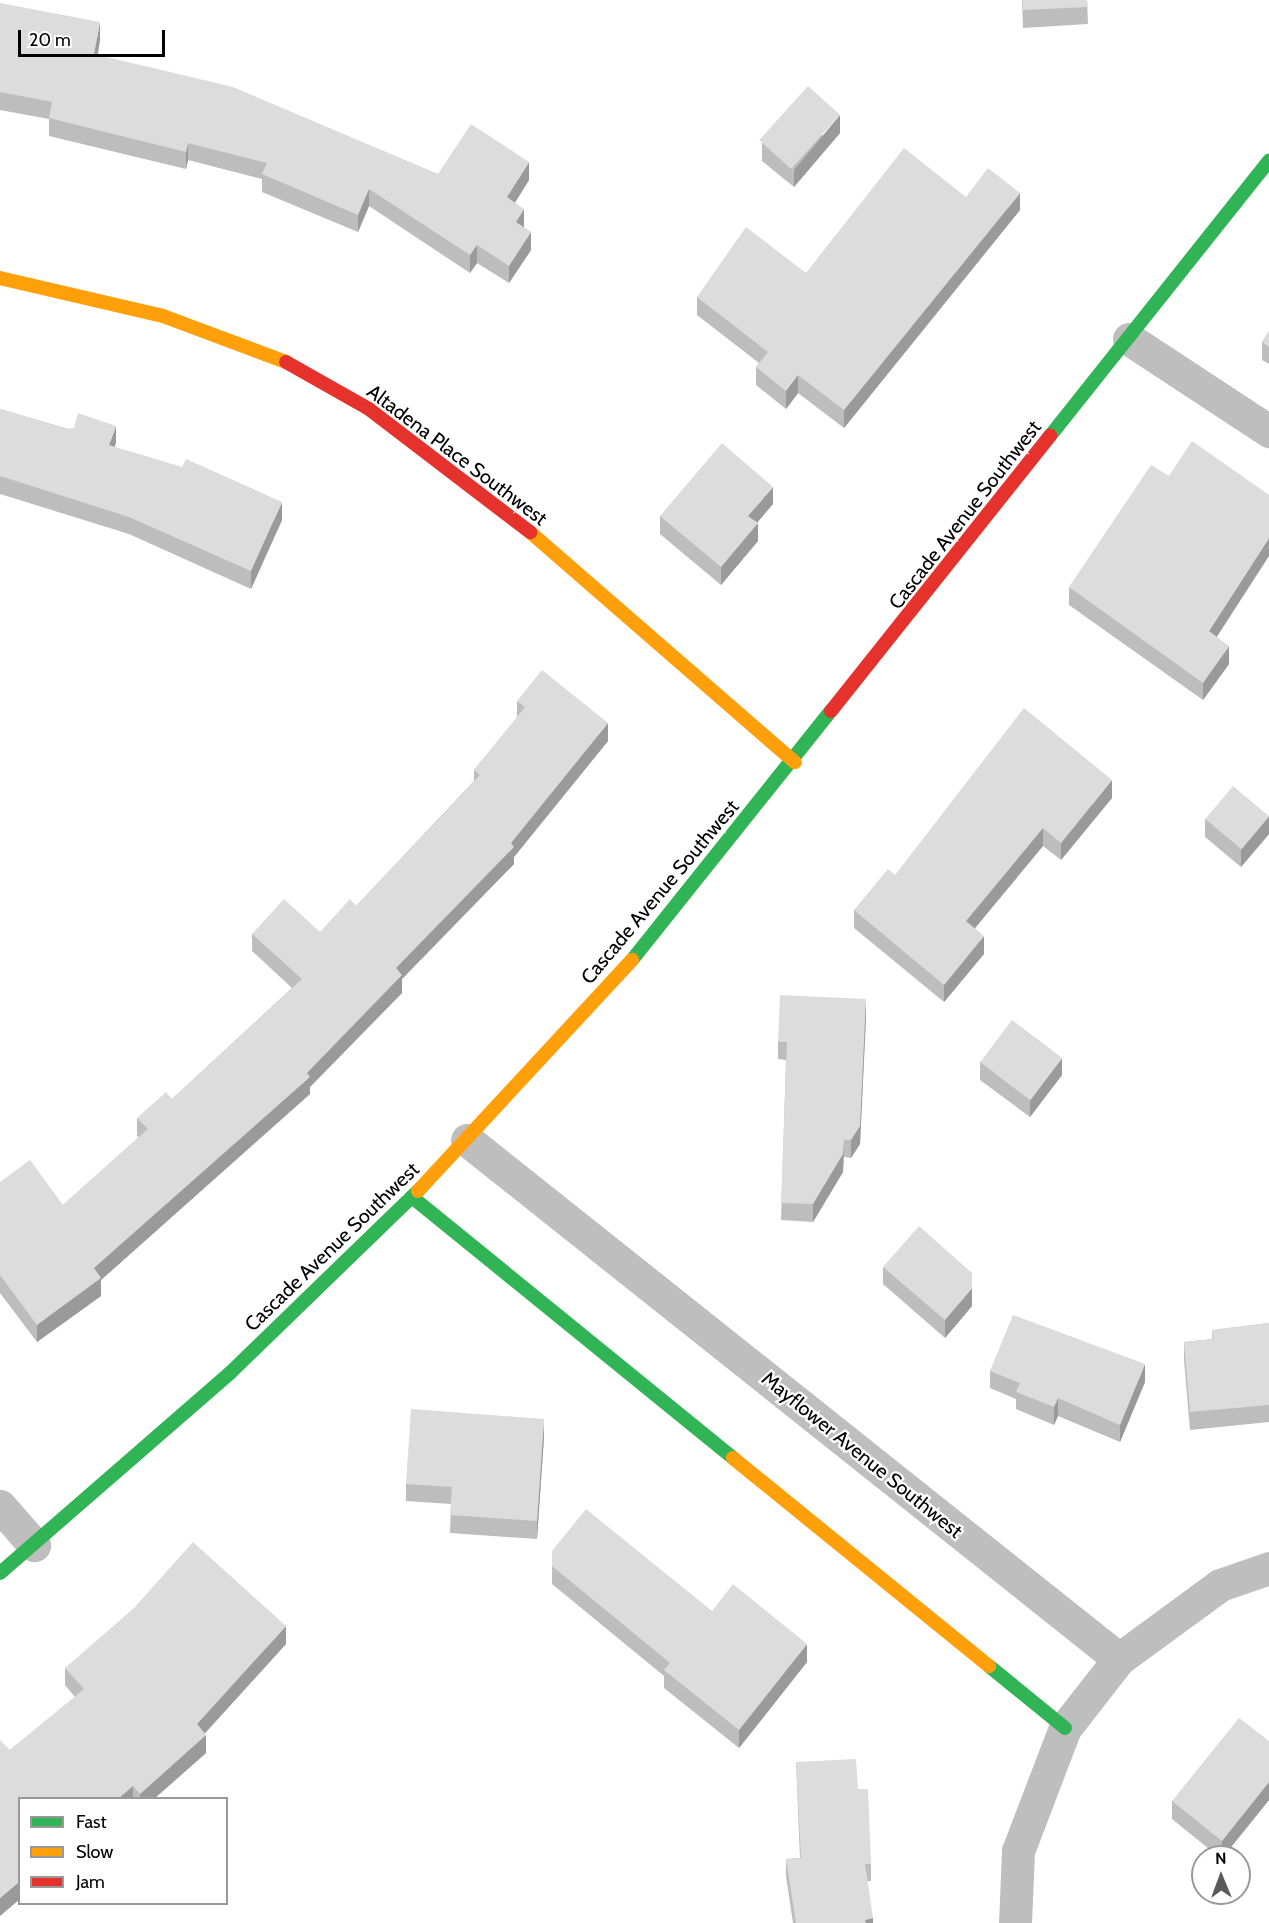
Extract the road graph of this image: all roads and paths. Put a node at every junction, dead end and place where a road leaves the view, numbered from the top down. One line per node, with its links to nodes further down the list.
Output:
1 (1269, 161): 3 (main road, Cascade Avenue Southwest)
2 (0, 278): 5 (main road, Altadena Place Southwest)
3 (1128, 339): 4 (street); 5 (main road, Cascade Avenue Southwest)
4 (1269, 431)
5 (795, 762): 6 (main road, Cascade Avenue Southwest)
6 (467, 1140): 7 (main road, Cascade Avenue Southwest); 12 (street, Mayflower Avenue Southwest)
7 (412, 1197): 9 (main road, Cascade Avenue Southwest); 13 (main road)
8 (0, 1506): 9 (street)
9 (34, 1545): 11 (main road, Cascade Avenue Southwest)
10 (1269, 1568): 12 (street)
11 (0, 1573)
12 (1119, 1659): 13 (street)
13 (1065, 1728): 14 (street)
14 (1015, 1923)

